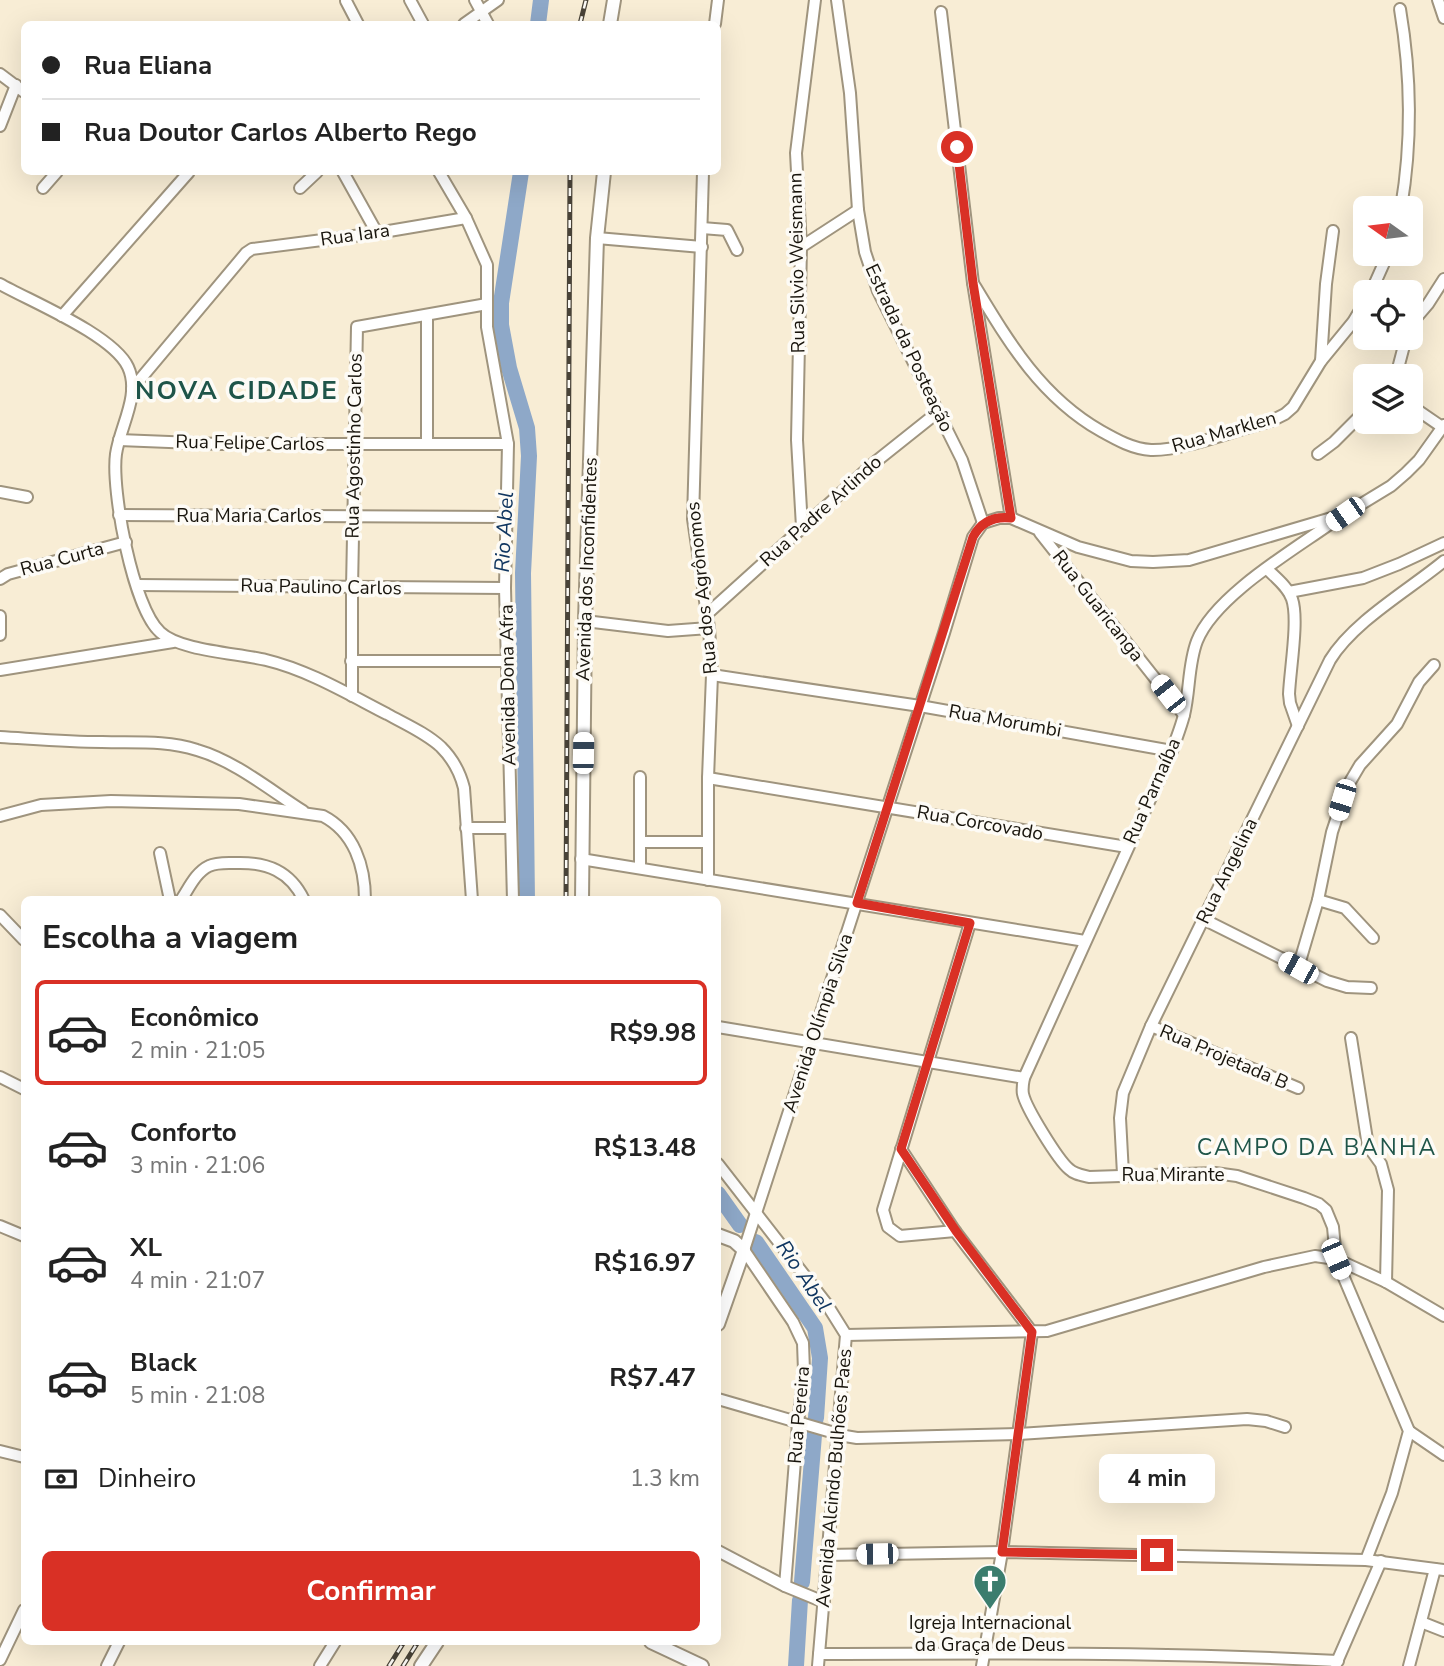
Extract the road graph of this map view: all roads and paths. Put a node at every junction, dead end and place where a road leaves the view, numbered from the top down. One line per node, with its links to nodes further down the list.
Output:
1 (410, 0): 15 (street)
2 (475, 0): 12 (street)
3 (498, 0): 12 (street)
4 (614, 0): 18 (main road)
5 (718, 0): 19 (street)
6 (815, 0): 40 (street, Rua Silvio Weismann)
7 (837, 0): 33 (street, Estrada da Posteação)
8 (1438, 0): 13 (street)
9 (346, 1): 14 (street)
10 (1400, 9): 32 (street)
11 (941, 12): 43 (street)
12 (482, 13): 16 (street); 17 (street)
13 (1444, 18)
14 (356, 21)
15 (421, 21)
16 (469, 21)
17 (486, 21)
18 (610, 21)
19 (715, 21)
20 (0, 74): 21 (street)
21 (20, 89): 22 (street)
22 (0, 126)
23 (54, 175): 30 (street)
24 (186, 175): 47 (street)
25 (314, 175): 31 (street)
26 (345, 175): 37 (street)
27 (441, 175): 34 (street, Avenida Dona Afra)
28 (604, 175): 38 (main road, Avenida dos Inconfidentes)
29 (703, 175): 35 (street, Rua dos Agrônomos)
30 (43, 188)
31 (300, 188)
32 (1403, 196)
33 (858, 210): 40 (street); 52 (street, Estrada da Posteação)
34 (466, 218): 37 (street, Rua Iara); 45 (street, Avenida Dona Afra)
35 (702, 228): 39 (street, Rua dos Agrônomos); 41 (street)
36 (1333, 231): 50 (street)
37 (377, 233): 51 (street, Rua Iara)
38 (597, 238): 39 (street); 83 (main road, Avenida dos Inconfidentes)
39 (702, 247): 81 (street, Rua dos Agrônomos)
40 (800, 247): 69 (street, Rua Silvio Weismann)
41 (737, 250)
42 (1444, 279): 46 (street)
43 (973, 283): 50 (street, Rua Marklen); 67 (street)
44 (0, 284): 47 (street)
45 (487, 304): 48 (street, Rua Agostinho Carlos); 59 (street, Avenida Dona Afra)
46 (1423, 311)
47 (62, 316): 51 (street)
48 (427, 316): 57 (street, Rua Agostinho Carlos); 58 (street)
49 (1353, 322): 50 (street, Rua Marklen)
50 (1321, 361)
51 (132, 389): 56 (street)
52 (938, 412): 68 (street, Estrada da Posteação); 69 (street, Rua Padre Arlindo)
53 (1423, 413): 55 (street)
54 (1353, 423): 60 (street)
55 (1443, 426): 63 (street)
56 (118, 440): 57 (street, Rua Felipe Carlos); 64 (street)
57 (354, 444): 58 (street, Rua Felipe Carlos); 65 (street, Rua Agostinho Carlos)
58 (427, 444): 59 (street, Rua Felipe Carlos)
59 (508, 444): 66 (street, Avenida Dona Afra)
60 (1318, 454)
61 (0, 492): 62 (street)
62 (27, 497)
63 (1345, 514): 70 (street); 75 (street, Rua Parnaíba)
64 (119, 515): 65 (street, Rua Maria Carlos); 71 (street)
65 (353, 516): 66 (street, Rua Maria Carlos); 78 (street, Rua Agostinho Carlos)
66 (506, 517): 79 (street, Avenida Dona Afra)
67 (1011, 518): 68 (street); 70 (street)
68 (983, 523): 93 (street, Avenida Olímpia Silva)
69 (802, 527): 81 (street, Rua Padre Arlindo)
70 (1039, 531): 94 (street, Rua Guaricanga)
71 (126, 542): 76 (street, Rua Curta); 77 (street)
72 (1444, 542): 80 (street)
73 (1444, 561): 95 (street, Rua Angelina)
74 (0, 563): 76 (street)
75 (1267, 569): 80 (street); 94 (street, Rua Parnaíba)
76 (4, 576)
77 (137, 585): 78 (street, Rua Paulino Carlos); 86 (street)
78 (352, 588): 79 (street, Rua Paulino Carlos); 87 (street, Rua Agostinho Carlos)
79 (505, 588): 88 (street, Avenida Dona Afra)
80 (1289, 592): 95 (street)
81 (707, 614): 84 (street, Rua dos Agrônomos)
82 (0, 616): 85 (street)
83 (585, 621): 84 (street); 109 (main road, Avenida dos Inconfidentes)
84 (709, 628): 91 (street, Rua dos Agrônomos)
85 (0, 635)
86 (173, 642): 90 (street); 92 (street)
87 (351, 661): 88 (street); 92 (street, Rua Agostinho Carlos)
88 (507, 661): 104 (street, Avenida Dona Afra)
89 (1434, 665): 119 (street)
90 (0, 670)
91 (712, 676): 93 (street, Rua Morumbi); 99 (street, Rua dos Agrônomos)
92 (352, 696): 103 (street)
93 (920, 706): 97 (street, Rua Morumbi); 100 (street, Avenida Olímpia Silva)
94 (1184, 715): 97 (street, Rua Parnaíba)
95 (1298, 726): 122 (street, Rua Angelina)
96 (0, 737): 101 (street)
97 (1172, 751): 107 (street, Rua Parnaíba)
98 (640, 777): 105 (street)
99 (708, 778): 100 (street, Rua Corcovado); 106 (street, Rua dos Agrônomos)
100 (888, 807): 107 (street, Rua Corcovado); 120 (street, Avenida Olímpia Silva)
101 (306, 813): 102 (street); 115 (street)
102 (0, 816)
103 (467, 828): 104 (street); 116 (street)
104 (512, 828): 117 (street, Avenida Dona Afra)
105 (640, 842): 106 (street); 110 (street)
106 (708, 842): 111 (street, Rua dos Agrônomos)
107 (1127, 848): 126 (street, Rua Parnaíba)
108 (160, 853): 112 (street)
109 (581, 859): 110 (street); 118 (main road, Avenida dos Inconfidentes)
110 (640, 869): 111 (street)
111 (708, 880): 120 (street)
112 (169, 896)
113 (184, 896): 114 (street)
114 (302, 896)
115 (364, 896)
116 (472, 896)
117 (513, 896)
118 (582, 896)
119 (1318, 900): 125 (street); 127 (street)
120 (857, 903): 123 (street); 132 (street, Avenida Olímpia Silva)
121 (0, 915): 124 (street)
122 (1203, 919): 127 (street); 129 (street, Rua Angelina)
123 (970, 923): 126 (street); 133 (street)
124 (21, 937)
125 (1373, 938)
126 (1085, 941): 135 (street, Rua Parnaíba)
127 (1298, 968): 128 (street)
128 (1371, 988)
129 (1151, 1026): 137 (street, Rua Projetada B); 140 (street, Rua Angelina)
130 (721, 1028): 132 (street)
131 (1351, 1038): 148 (street)
132 (811, 1043): 133 (street); 141 (street, Avenida Olímpia Silva)
133 (929, 1062): 135 (street); 138 (street)
134 (0, 1077): 136 (street)
135 (1024, 1078): 140 (street, Rua Mirante)
136 (21, 1087)
137 (1298, 1087)
138 (901, 1149): 143 (street); 143 (street)
139 (721, 1169): 141 (street, Avenida Alcindo Bulhões Paes)
140 (1124, 1174): 147 (street, Rua Mirante)
141 (754, 1219): 146 (street, Avenida Olímpia Silva); 152 (street, Avenida Alcindo Bulhões Paes)
142 (0, 1226): 144 (street)
143 (956, 1231): 151 (street)
144 (21, 1235)
145 (721, 1237): 146 (main road, Rua Pereira)
146 (745, 1247): 149 (main road, Avenida Olímpia Silva); 154 (street, Rua Pereira)
147 (1336, 1259): 148 (street); 151 (street); 156 (street, Rua Mirante)
148 (1386, 1282): 150 (street)
149 (721, 1315)
150 (1444, 1316)
151 (1032, 1332): 152 (street); 158 (street)
152 (846, 1335): 157 (street, Avenida Alcindo Bulhões Paes)
153 (721, 1400): 154 (street)
154 (801, 1424): 157 (street); 168 (street, Rua Pereira)
155 (1285, 1427): 158 (street)
156 (1409, 1431): 160 (street); 165 (street)
157 (832, 1432): 158 (street); 164 (street, Avenida Alcindo Bulhões Paes)
158 (1019, 1434): 162 (street)
159 (1, 1453): 161 (street)
160 (1444, 1455)
161 (21, 1456)
162 (1002, 1552): 164 (street); 165 (street); 177 (street)
163 (721, 1553): 168 (street)
164 (827, 1555): 169 (street, Avenida Alcindo Bulhões Paes)
165 (1366, 1560): 166 (street)
166 (1381, 1561): 167 (street); 182 (street)
167 (1439, 1569): 171 (street)
168 (788, 1588): 169 (street)
169 (820, 1600): 180 (street, Avenida Alcindo Bulhões Paes)
170 (21, 1616): 179 (street)
171 (1421, 1622): 172 (street); 189 (street)
172 (1444, 1631)
173 (117, 1645): 183 (street)
174 (333, 1645): 184 (street)
175 (435, 1645): 185 (main road)
176 (657, 1645): 186 (main road)
177 (986, 1652): 178 (street); 180 (street); 187 (street)
178 (1113, 1654): 181 (street); 188 (street)
179 (0, 1660)
180 (818, 1660)
181 (1222, 1661): 182 (street)
182 (1336, 1663)
183 (107, 1666)
184 (320, 1666)
185 (421, 1666)
186 (702, 1666)
187 (982, 1666)
188 (1109, 1666)
189 (1409, 1666)

